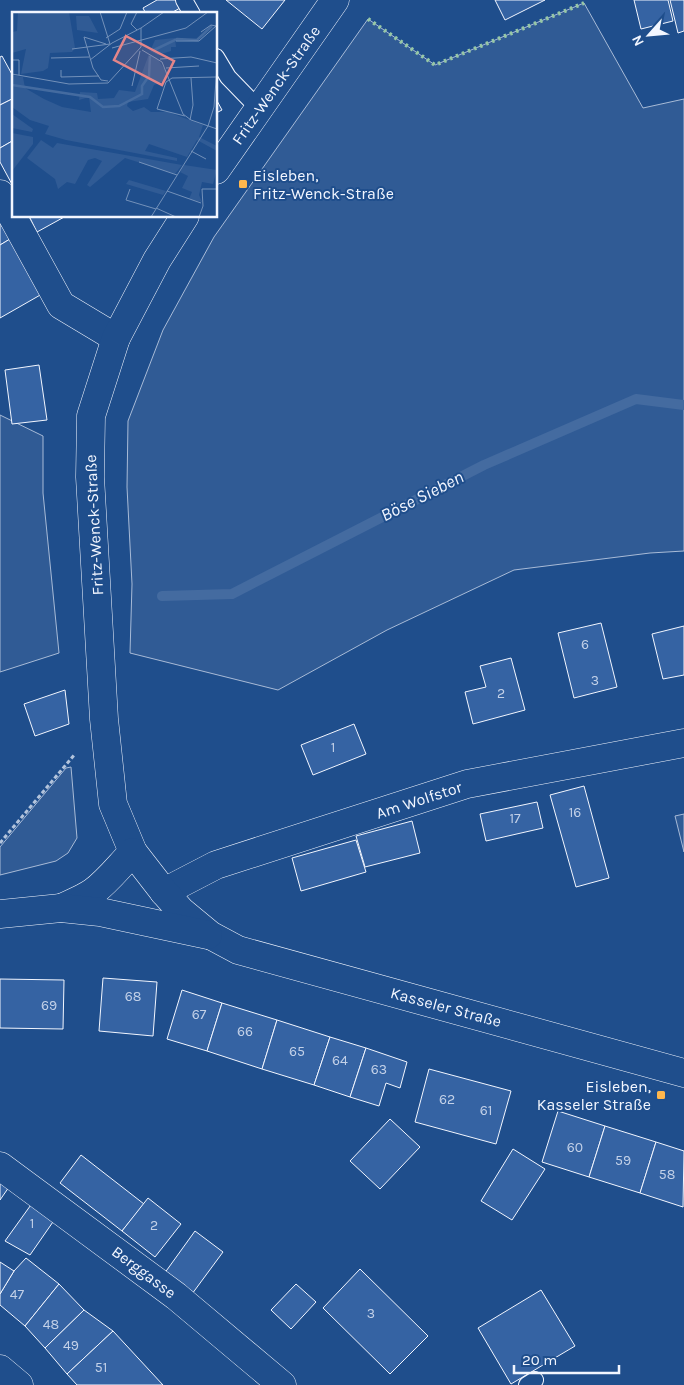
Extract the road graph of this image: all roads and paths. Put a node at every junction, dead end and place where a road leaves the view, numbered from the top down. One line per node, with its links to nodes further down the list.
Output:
1 (184, 0): 3 (lane)
2 (336, 0): 5 (main road, Fritz-Wenck-Straße)
3 (191, 12)
4 (218, 60): 5 (lane)
5 (259, 109): 6 (main road, Fritz-Wenck-Straße)
6 (218, 167)
7 (0, 194): 8 (main road)
8 (12, 216)
9 (13, 218): 11 (main road)
10 (184, 218): 11 (main road, Fritz-Wenck-Straße)
11 (116, 338): 12 (main road, Fritz-Wenck-Straße)
12 (104, 719): 14 (path); 15 (main road, Fritz-Wenck-Straße)
13 (684, 743): 16 (main road, Am Wolfstor)
14 (0, 843)
15 (133, 852): 16 (main road, Kasseler Straße); 17 (main road, Kasseler Straße)
16 (164, 892): 19 (main road, Kasseler Straße)
17 (61, 908): 18 (main road, Kasseler Straße); 19 (main road, Kasseler Straße)
18 (0, 914)
19 (210, 935): 20 (main road, Kasseler Straße)
20 (684, 1073)
21 (0, 1166): 24 (main road, Berggasse)
22 (0, 1369): 23 (main road)
23 (19, 1385)
24 (282, 1385)

